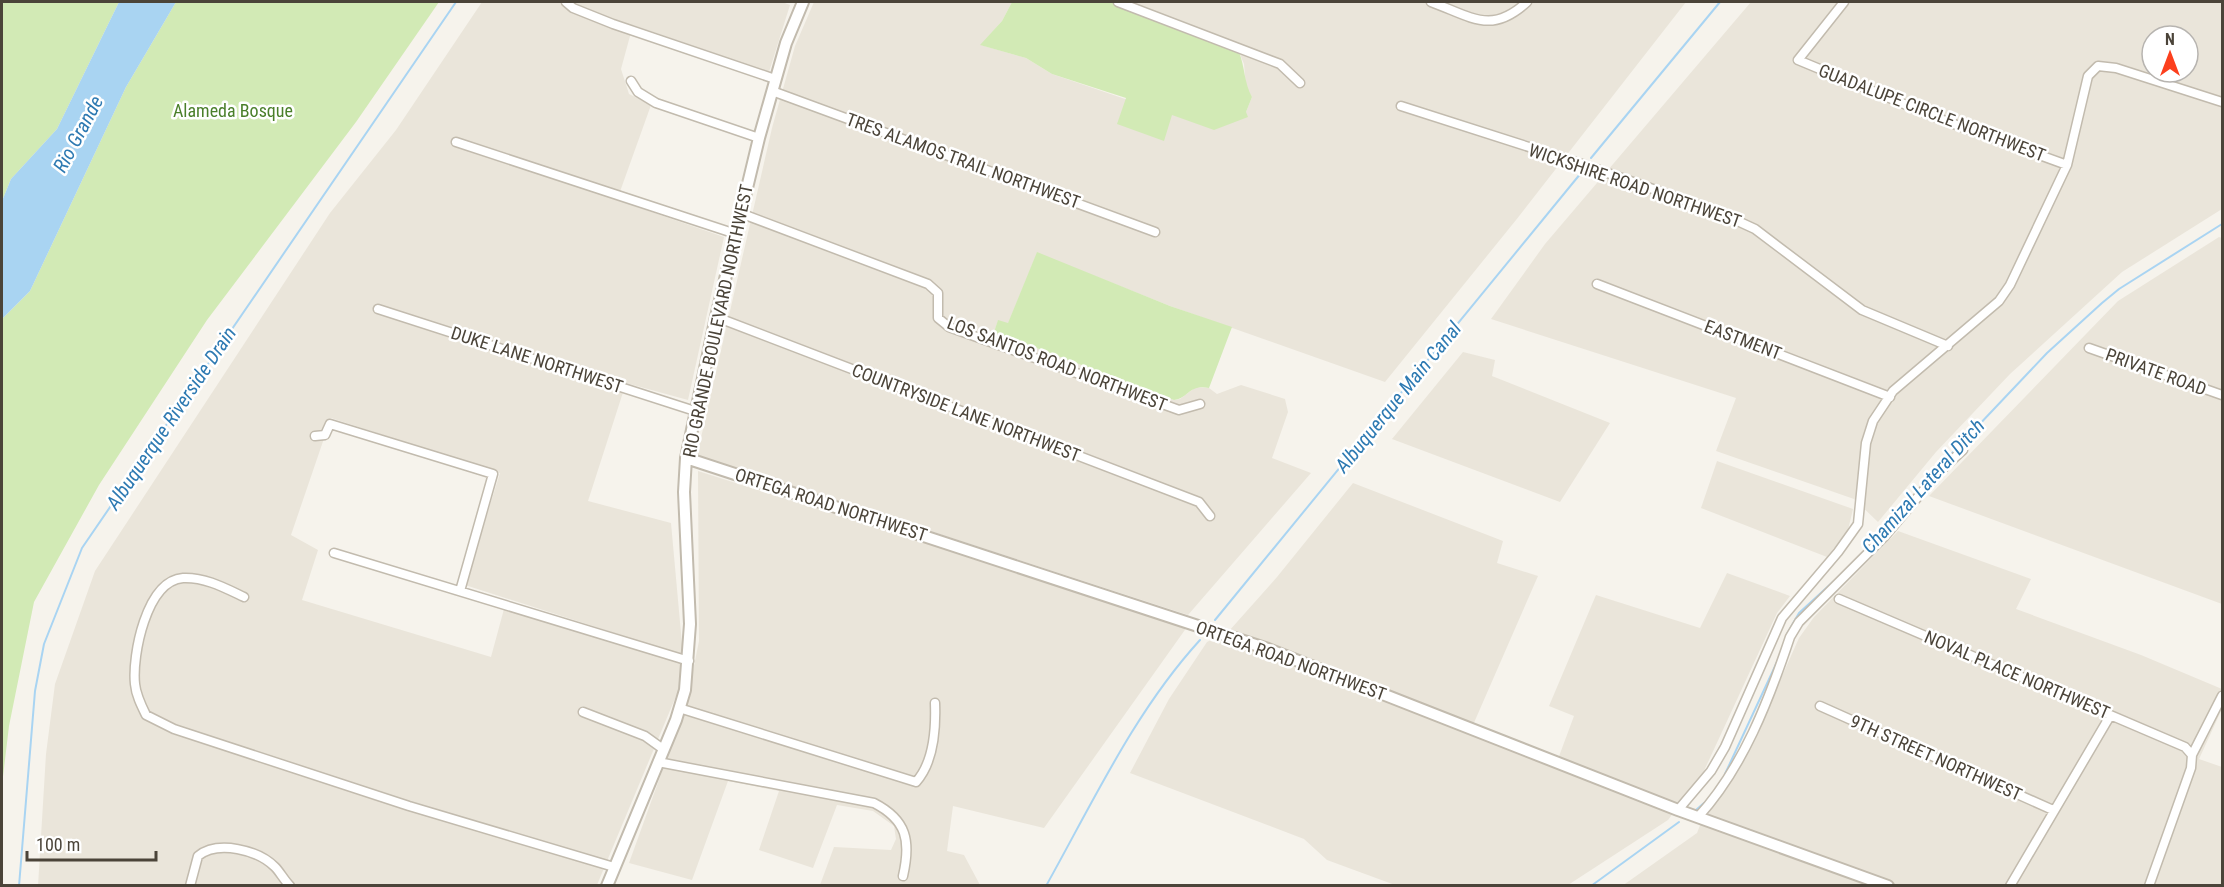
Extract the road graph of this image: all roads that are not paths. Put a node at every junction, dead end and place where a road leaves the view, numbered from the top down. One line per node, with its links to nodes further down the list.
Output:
1 (566, 2): 7 (street)
2 (803, 2): 7 (street, RIO GRANDE BOULEVARD NORTHWEST)
3 (1118, 2): 9 (street)
4 (1431, 2): 5 (street)
5 (1527, 2)
6 (1844, 2): 15 (street, GUADALUPE CIRCLE NORTHWEST)
7 (775, 79): 10 (street, RIO GRANDE BOULEVARD NORTHWEST)
8 (631, 81): 13 (street)
9 (1300, 83)
10 (772, 91): 13 (street, RIO GRANDE BOULEVARD NORTHWEST); 17 (street, TRES ALAMOS TRAIL NORTHWEST)
11 (2223, 102): 15 (street)
12 (1401, 106): 22 (street, WICKSHIRE ROAD NORTHWEST)
13 (759, 138): 16 (street, RIO GRANDE BOULEVARD NORTHWEST)
14 (456, 142): 18 (street)
15 (2067, 165): 22 (street)
16 (740, 213): 18 (street, RIO GRANDE BOULEVARD NORTHWEST); 26 (street, LOS SANTOS ROAD NORTHWEST)
17 (1155, 232)
18 (736, 234): 21 (street, RIO GRANDE BOULEVARD NORTHWEST)
19 (1597, 284): 25 (street, EASTMENT)
20 (378, 309): 27 (street, DUKE LANE NORTHWEST)
21 (716, 317): 27 (street, RIO GRANDE BOULEVARD NORTHWEST); 31 (street, COUNTRYSIDE LANE NORTHWEST)
22 (1948, 346): 25 (street)
23 (2088, 348): 24 (street, PRIVATE ROAD)
24 (2223, 395)
25 (1890, 397): 46 (street)
26 (1200, 404)
27 (695, 411): 30 (street, RIO GRANDE BOULEVARD NORTHWEST)
28 (315, 436): 33 (street)
29 (1963, 450): 48 (street)
30 (686, 458): 36 (street, RIO GRANDE BOULEVARD NORTHWEST); 46 (street, ORTEGA ROAD NORTHWEST)
31 (1210, 516)
32 (334, 553): 33 (street)
33 (460, 591): 36 (street)
34 (244, 597): 49 (street)
35 (1839, 599): 42 (street, NOVAL PLACE NORTHWEST)
36 (689, 661): 40 (street, RIO GRANDE BOULEVARD NORTHWEST)
37 (2223, 696): 44 (street)
38 (935, 703): 40 (street)
39 (1820, 706): 47 (street, 9TH STREET NORTHWEST)
40 (679, 708): 43 (street, RIO GRANDE BOULEVARD NORTHWEST)
41 (583, 712): 43 (street)
42 (2110, 716): 44 (street, NOVAL PLACE NORTHWEST); 47 (street)
43 (663, 749): 45 (street, RIO GRANDE BOULEVARD NORTHWEST)
44 (2192, 755): 56 (street)
45 (658, 762): 49 (street, RIO GRANDE BOULEVARD NORTHWEST); 50 (street)
46 (1678, 810): 48 (street, ORTEGA ROAD NORTHWEST)
47 (2052, 810): 55 (street)
48 (1698, 817): 54 (street, ORTEGA ROAD NORTHWEST)
49 (614, 867): 53 (street, RIO GRANDE BOULEVARD NORTHWEST)
50 (903, 876)
51 (190, 885): 52 (street)
52 (290, 885)
53 (607, 885)
54 (1888, 885)
55 (2010, 885)
56 (2149, 885)

